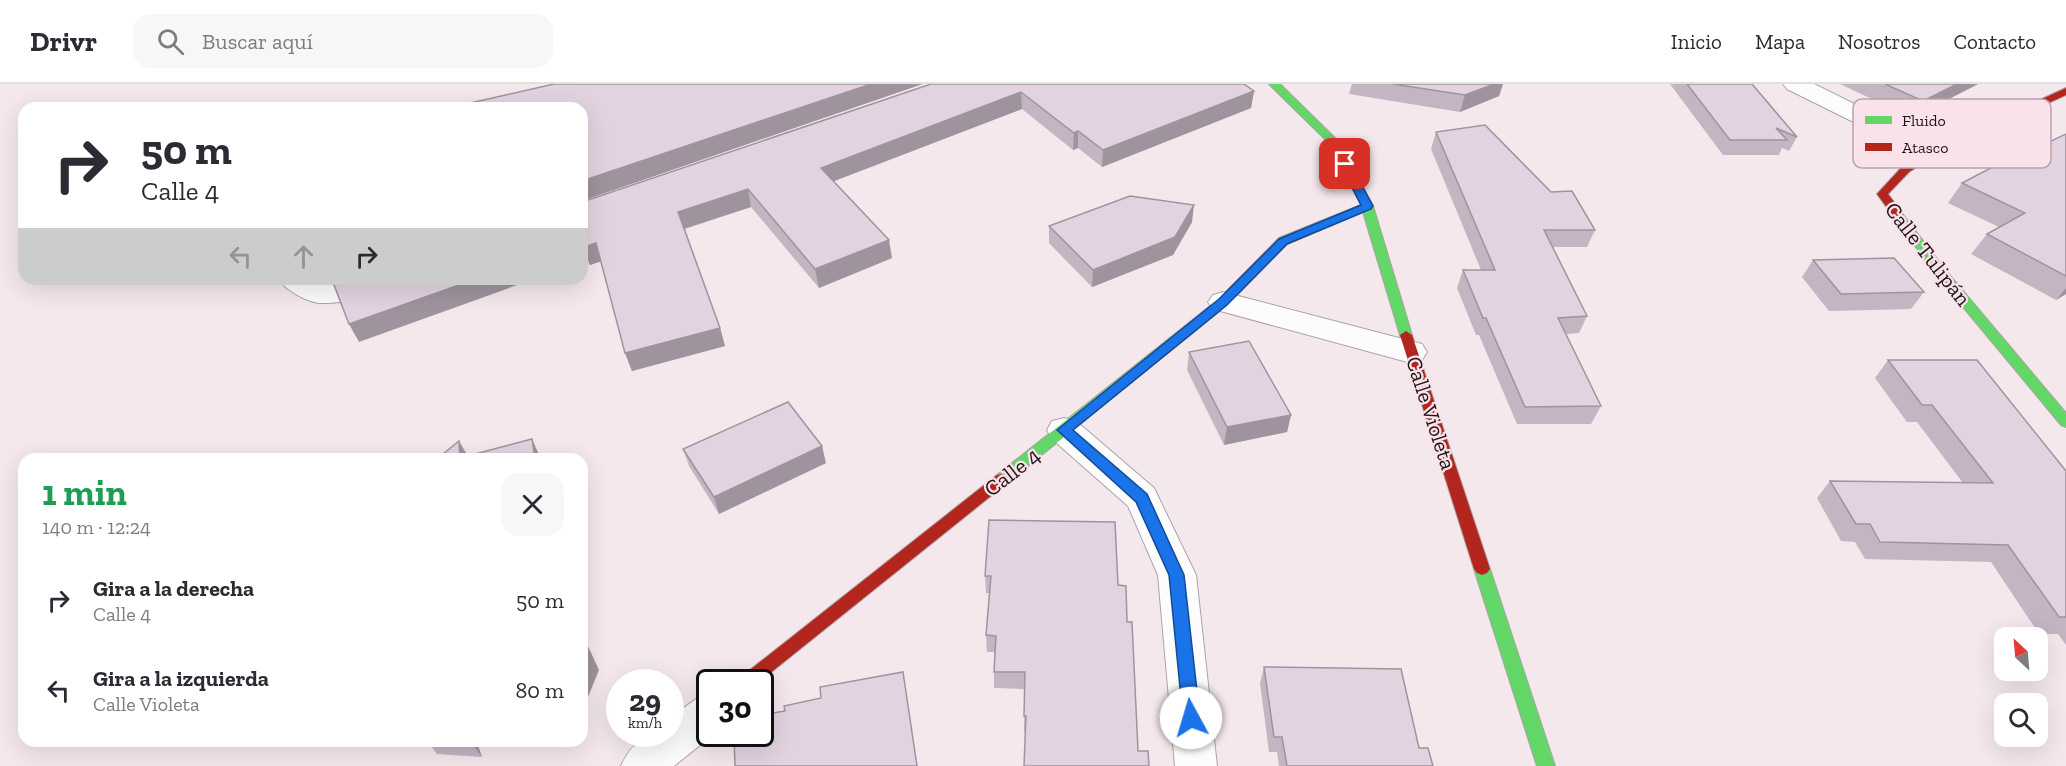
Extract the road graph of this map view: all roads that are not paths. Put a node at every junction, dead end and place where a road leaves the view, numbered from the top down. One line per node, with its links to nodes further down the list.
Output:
1 (1275, 84): 7 (street, Calle Violeta)
2 (1795, 84): 5 (street)
3 (2066, 91): 4 (street, Calle Tulipán)
4 (2049, 99)
5 (1853, 112)
6 (1908, 168): 12 (street, Calle Tulipán)
7 (1367, 206): 10 (street, Calle 4); 11 (street, Calle Violeta)
8 (304, 285): 9 (street)
9 (371, 285)
10 (1223, 302): 11 (street); 13 (street, Calle 4)
11 (1411, 352): 18 (street, Calle Violeta)
12 (2066, 422)
13 (1064, 430): 14 (street, Calle 4); 17 (street)
14 (763, 669)
15 (696, 723): 16 (street)
16 (642, 766)
17 (1196, 766)
18 (1546, 766)

